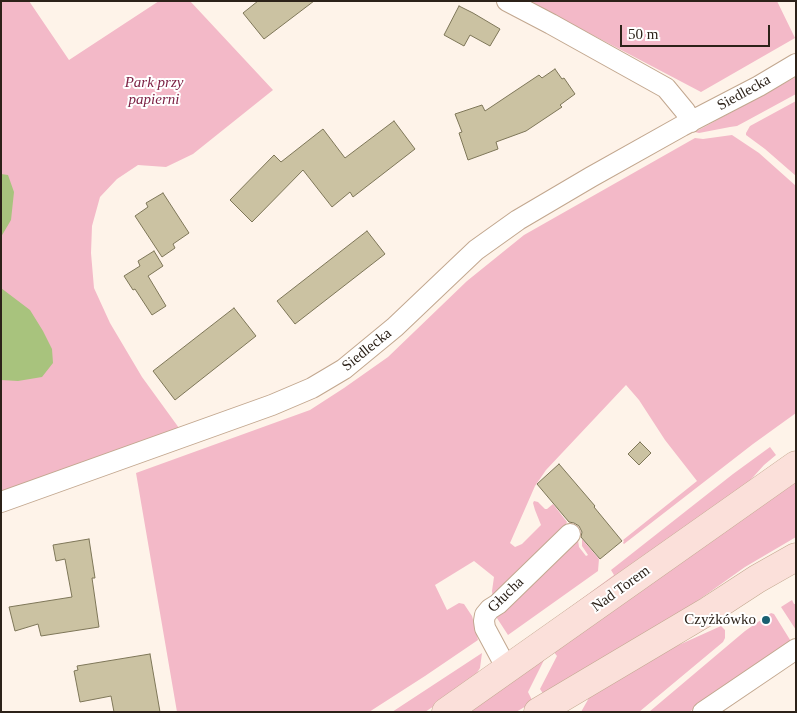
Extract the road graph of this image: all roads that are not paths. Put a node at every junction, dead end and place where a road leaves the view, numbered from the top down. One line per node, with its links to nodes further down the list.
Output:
1 (507, 1): 3 (street)
2 (796, 64): 3 (street, Siedlecka)
3 (691, 122): 5 (street, Siedlecka)
4 (796, 465): 9 (main road, Nad Torem)
5 (1, 502)
6 (570, 534): 9 (street, Głucha)
7 (796, 558): 10 (main road)
8 (796, 649): 14 (street)
9 (507, 670): 11 (main road, Nad Torem)
10 (588, 682): 12 (main road); 13 (street)
11 (446, 712)
12 (538, 712)
13 (572, 712)
14 (703, 712)

